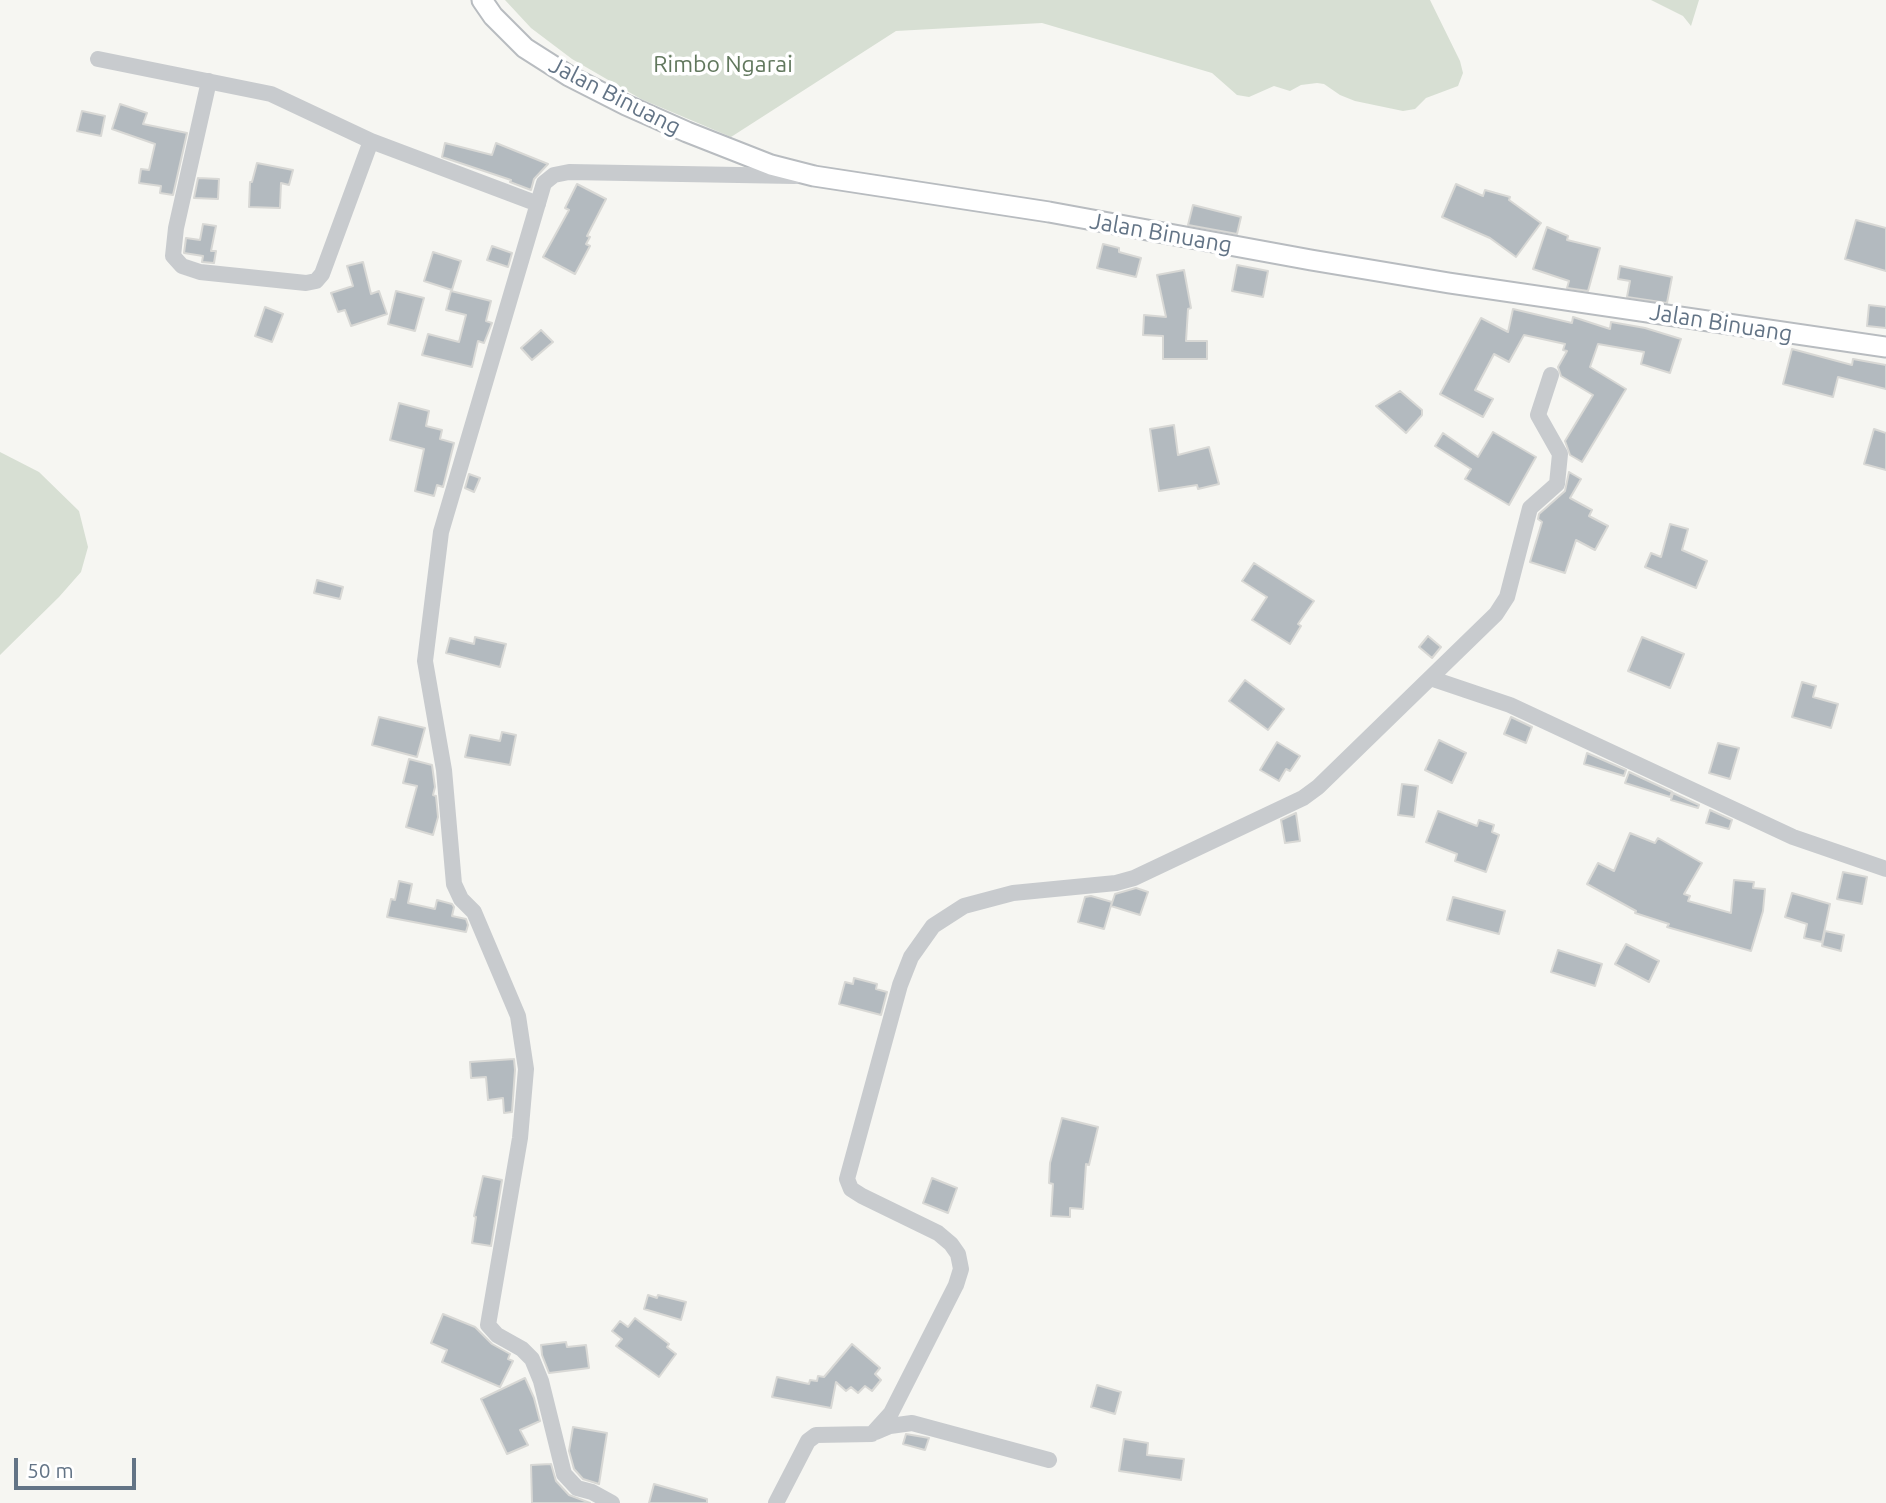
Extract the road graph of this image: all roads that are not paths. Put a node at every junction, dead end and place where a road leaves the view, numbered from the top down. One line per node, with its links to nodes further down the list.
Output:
1 (482, 0): 5 (main road, Jalan Binuang)
2 (99, 59): 3 (street)
3 (209, 81): 4 (street); 4 (street)
4 (371, 141): 6 (street)
5 (814, 176): 6 (street); 7 (main road, Jalan Binuang)
6 (538, 204): 13 (street)
7 (1886, 347)
8 (1551, 375): 9 (street)
9 (1430, 678): 10 (street); 11 (street)
10 (1886, 869)
11 (872, 1434): 12 (street); 14 (street)
12 (1049, 1460)
13 (612, 1503)
14 (776, 1503)

